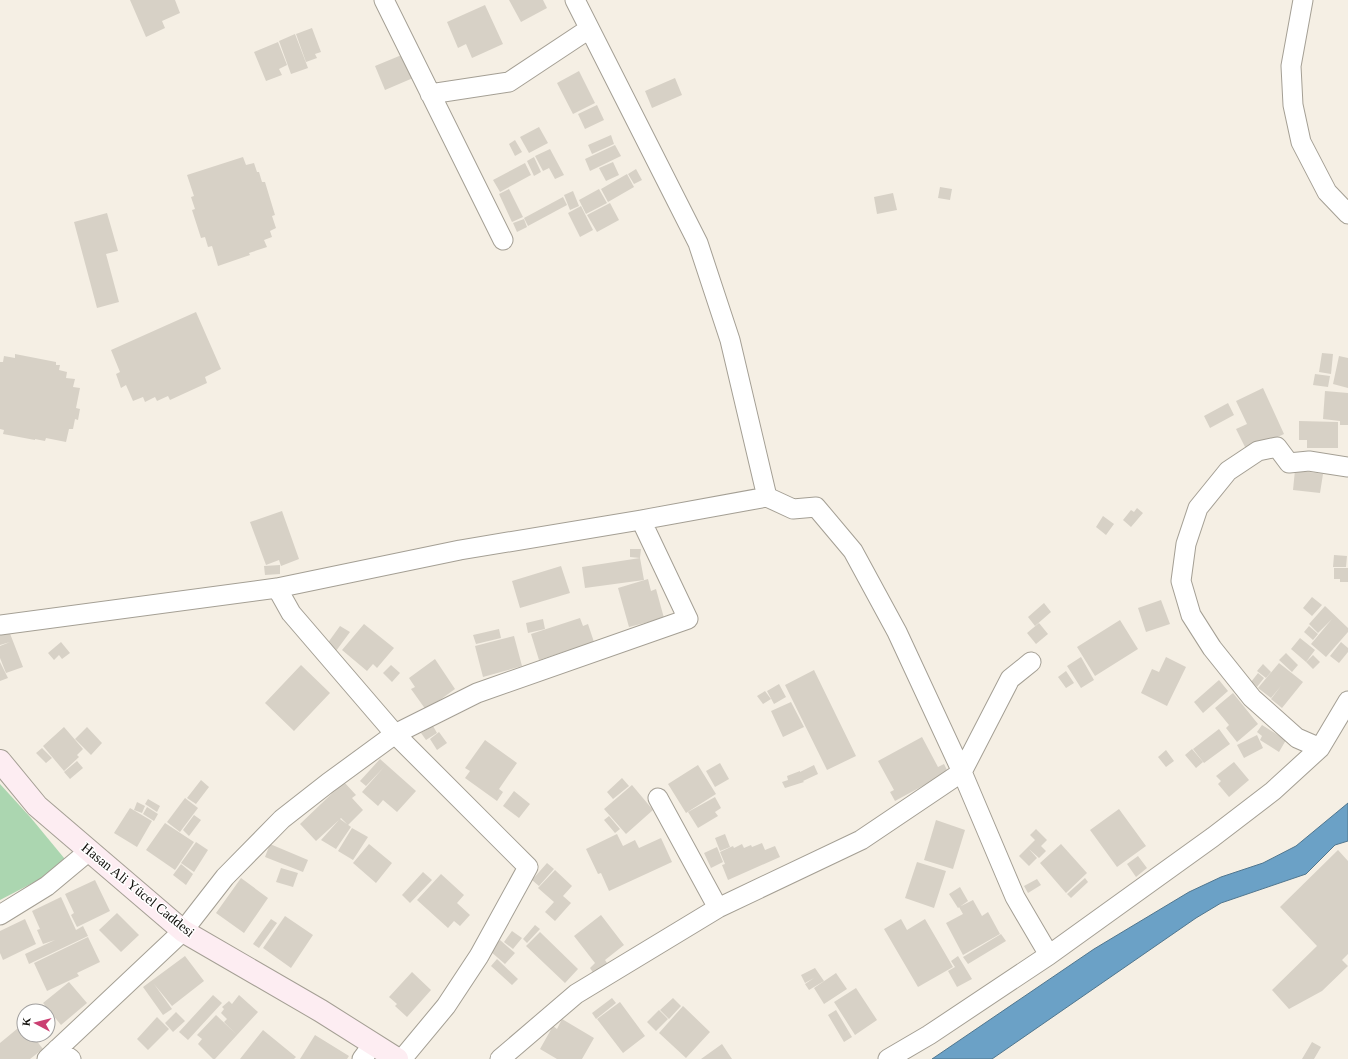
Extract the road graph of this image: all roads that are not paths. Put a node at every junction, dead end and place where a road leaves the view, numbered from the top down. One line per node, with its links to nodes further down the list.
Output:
1 (384, 0): 5 (street)
2 (575, 0): 4 (street)
3 (1303, 0): 6 (street)
4 (589, 29): 5 (street); 9 (street)
5 (430, 94): 7 (street)
6 (1348, 214)
7 (503, 240)
8 (1348, 467): 16 (street)
9 (767, 497): 10 (street); 18 (street)
10 (641, 520): 11 (street); 15 (street)
11 (277, 588): 12 (street); 15 (street)
12 (0, 625)
13 (1031, 662): 18 (street)
14 (1348, 701): 16 (street)
15 (395, 734): 23 (street); 28 (street)
16 (1320, 748): 24 (street)
17 (0, 761): 20 (street, Hasan Ali Yücel Caddesi)
18 (962, 772): 21 (street); 24 (street)
19 (658, 798): 21 (street)
20 (89, 851): 22 (street); 23 (street, Hasan Ali Yücel Caddesi)
21 (718, 908): 29 (street)
22 (0, 915)
23 (183, 931): 25 (street, Hasan Ali Yücel Caddesi); 26 (street)
24 (1049, 955): 30 (street)
25 (367, 1051): 27 (street, Hasan Ali Yücel Caddesi)
26 (58, 1056)
27 (397, 1059)
28 (402, 1059)
29 (500, 1059)
30 (888, 1059)

